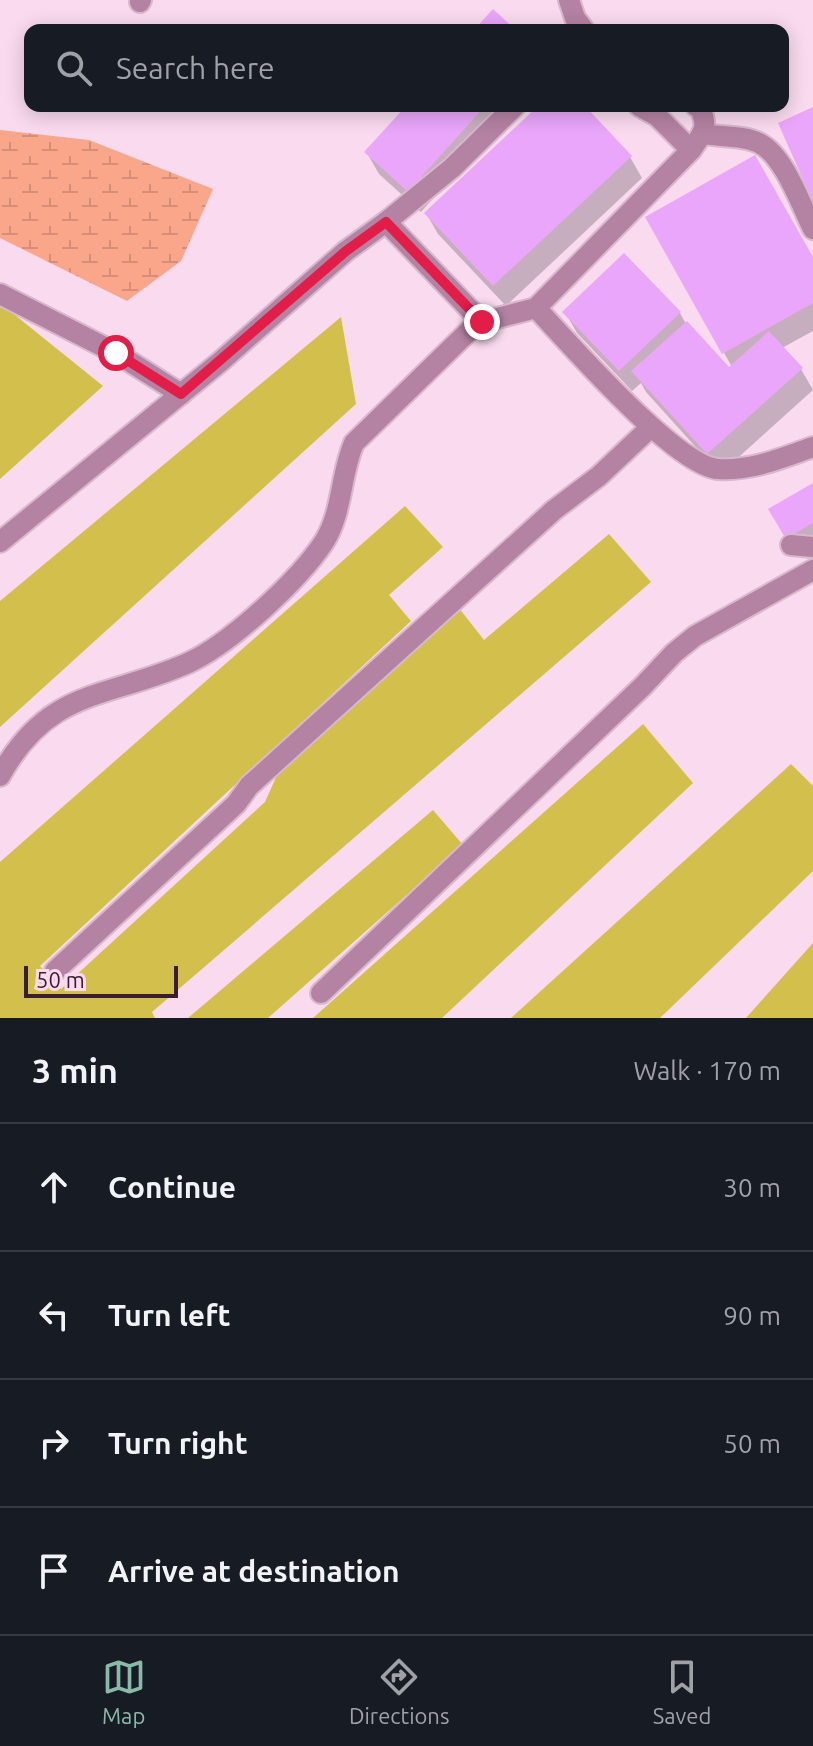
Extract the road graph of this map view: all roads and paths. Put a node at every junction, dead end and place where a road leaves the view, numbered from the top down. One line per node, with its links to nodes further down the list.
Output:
1 (569, 0): 2 (lane)
2 (580, 24)
3 (509, 112): 7 (lane)
4 (650, 112): 6 (lane)
5 (702, 112): 6 (lane)
6 (697, 142): 8 (lane); 10 (lane)
7 (386, 222): 11 (lane); 12 (lane)
8 (813, 229)
9 (0, 294): 12 (lane)
10 (536, 308): 11 (lane); 13 (lane)
11 (482, 322): 19 (lane)
12 (181, 394): 15 (lane)
13 (651, 427): 14 (lane); 20 (lane)
14 (813, 447)
15 (0, 542)
16 (791, 545): 17 (lane)
17 (813, 547)
18 (813, 570): 21 (lane)
19 (0, 776)
20 (55, 971)
21 (321, 993)

